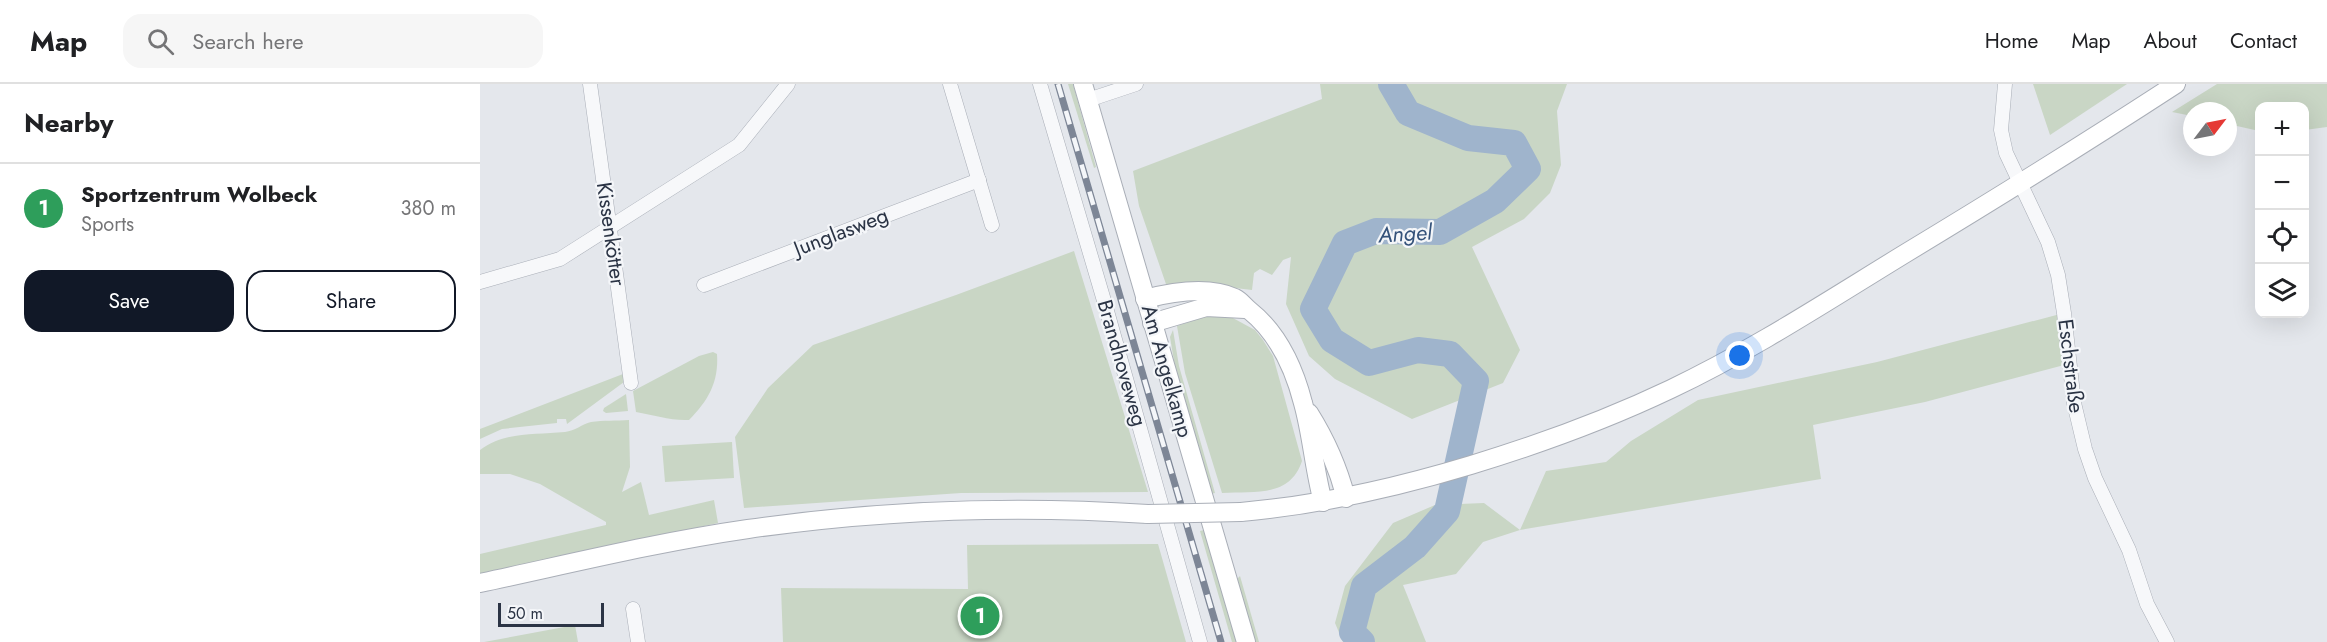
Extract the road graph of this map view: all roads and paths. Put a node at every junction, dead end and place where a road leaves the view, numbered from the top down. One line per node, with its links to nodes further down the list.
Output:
1 (590, 84): 11 (street, Kissenkötter)
2 (788, 84): 11 (street)
3 (950, 84): 9 (street)
4 (1040, 84): 25 (street, Brandhoveweg)
5 (1136, 84): 8 (street, Am Angelkamp)
6 (2005, 84): 10 (street, Eschstraße)
7 (2176, 84): 10 (main road)
8 (1085, 92): 15 (main road, Am Angelkamp)
9 (979, 180): 12 (street); 14 (street, Junglasweg)
10 (2021, 182): 20 (main road); 27 (street, Eschstraße)
11 (610, 225): 13 (street); 18 (street, Kissenkötter)
12 (992, 225)
13 (480, 282)
14 (704, 285)
15 (1145, 299): 16 (main road); 17 (main road, Am Angelkamp)
16 (1247, 309): 17 (main road); 19 (main road)
17 (1152, 323): 26 (main road, Am Angelkamp)
18 (631, 383)
19 (1303, 404): 20 (main road); 21 (main road)
20 (1346, 498): 21 (main road)
21 (1323, 502): 22 (main road, bridge)
22 (480, 583)
23 (633, 609): 24 (street)
24 (638, 642)
25 (1200, 642)
26 (1246, 642)
27 (2167, 642)

